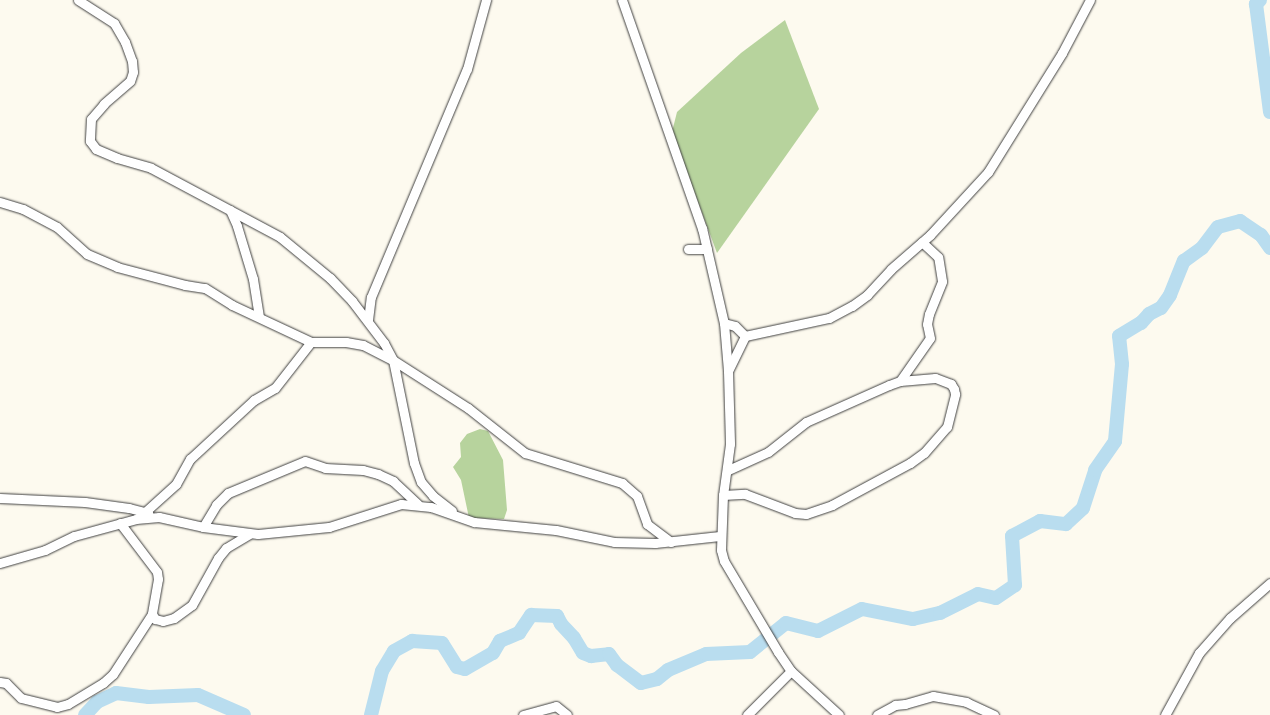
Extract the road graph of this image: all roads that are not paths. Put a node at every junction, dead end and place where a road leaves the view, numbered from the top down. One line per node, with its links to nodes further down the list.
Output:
1 (78, 0): 6 (street)
2 (486, 0): 11 (street)
3 (622, 0): 9 (street)
4 (1090, 0): 7 (street)
5 (0, 202): 10 (street)
6 (230, 210): 10 (street); 11 (street)
7 (922, 242): 13 (street); 17 (street)
8 (688, 249): 9 (street)
9 (707, 249): 12 (street)
10 (259, 317): 14 (street)
11 (368, 320): 15 (street)
12 (724, 323): 13 (street); 16 (street)
13 (745, 336): 16 (street)
14 (311, 342): 15 (street); 22 (street)
15 (393, 360): 23 (street); 29 (street)
16 (728, 371): 18 (street)
17 (900, 381): 18 (street); 19 (street)
18 (728, 470): 19 (street)
19 (724, 495): 28 (street)
20 (0, 498): 22 (street)
21 (418, 504): 23 (street); 26 (street); 27 (street)
22 (145, 512): 24 (street)
23 (458, 516): 29 (street)
24 (159, 517): 25 (street); 26 (street)
25 (120, 524): 30 (street); 32 (street)
26 (204, 527): 27 (street)
27 (249, 534): 32 (street)
28 (720, 536): 29 (street); 33 (street)
29 (671, 542)
30 (0, 563)
31 (1270, 583): 41 (street)
32 (152, 614): 34 (street)
33 (791, 671): 37 (street); 38 (street)
34 (0, 682)
35 (523, 715): 36 (street)
36 (567, 715)
37 (747, 715)
38 (839, 715)
39 (877, 715): 40 (street)
40 (994, 715)
41 (1165, 715)

